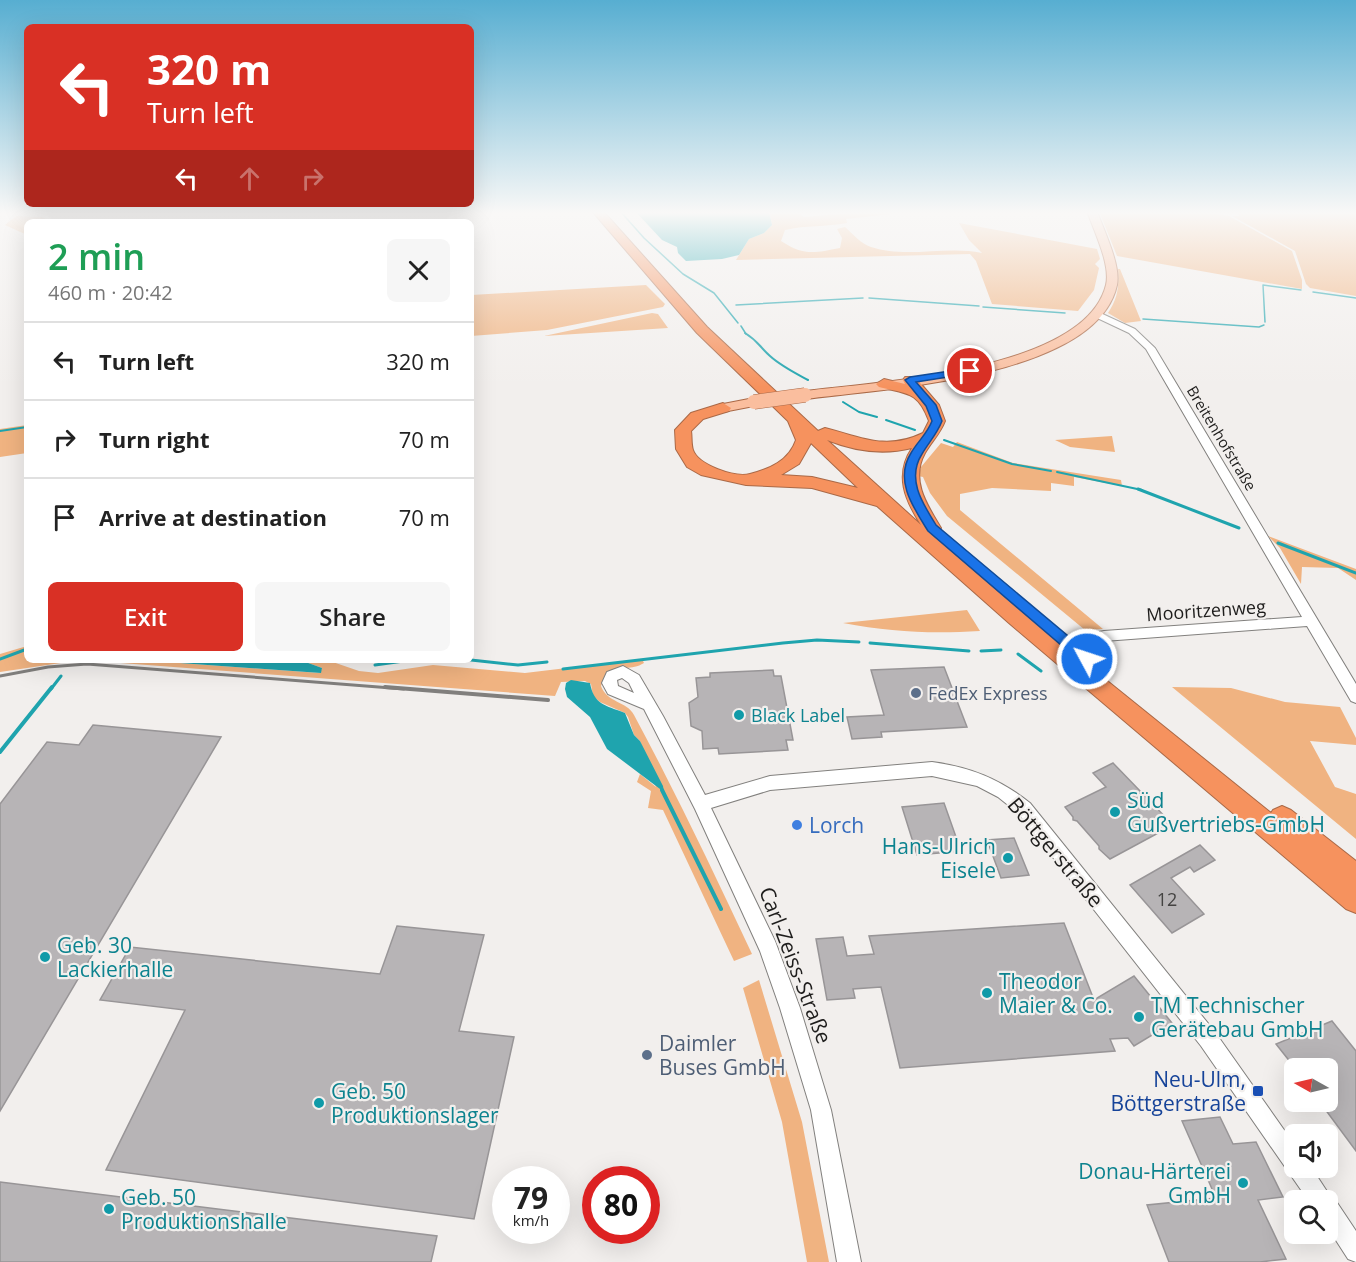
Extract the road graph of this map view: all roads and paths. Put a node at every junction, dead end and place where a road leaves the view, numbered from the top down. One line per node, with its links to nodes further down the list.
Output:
1 (649, 270): 9 (highway)
2 (660, 270): 10 (highway)
3 (1112, 270): 4 (main road)
4 (1088, 322): 5 (main road); 15 (street, Breitenhofstraße)
5 (910, 380): 6 (main road); 7 (highway)
6 (884, 384): 7 (highway); 8 (main road, bridge)
7 (922, 395): 11 (highway)
8 (723, 408): 12 (highway)
9 (790, 414): 12 (highway); 13 (highway)
10 (825, 433): 11 (highway); 14 (highway)
11 (932, 434): 14 (highway)
12 (740, 479): 13 (highway)
13 (885, 504): 21 (highway)
14 (932, 528): 20 (highway)
15 (1311, 621): 16 (street, Mooritzenweg); 17 (street, Breitenhofstraße)
16 (1104, 636)
17 (1356, 697)
18 (647, 704): 19 (street, Carl-Zeiss-Straße)
19 (701, 804): 22 (street, Böttgerstraße); 25 (street, Carl-Zeiss-Straße)
20 (1356, 878)
21 (1356, 899)
22 (1284, 1148)
23 (1338, 1224): 24 (street)
24 (1356, 1251)
25 (849, 1262)

